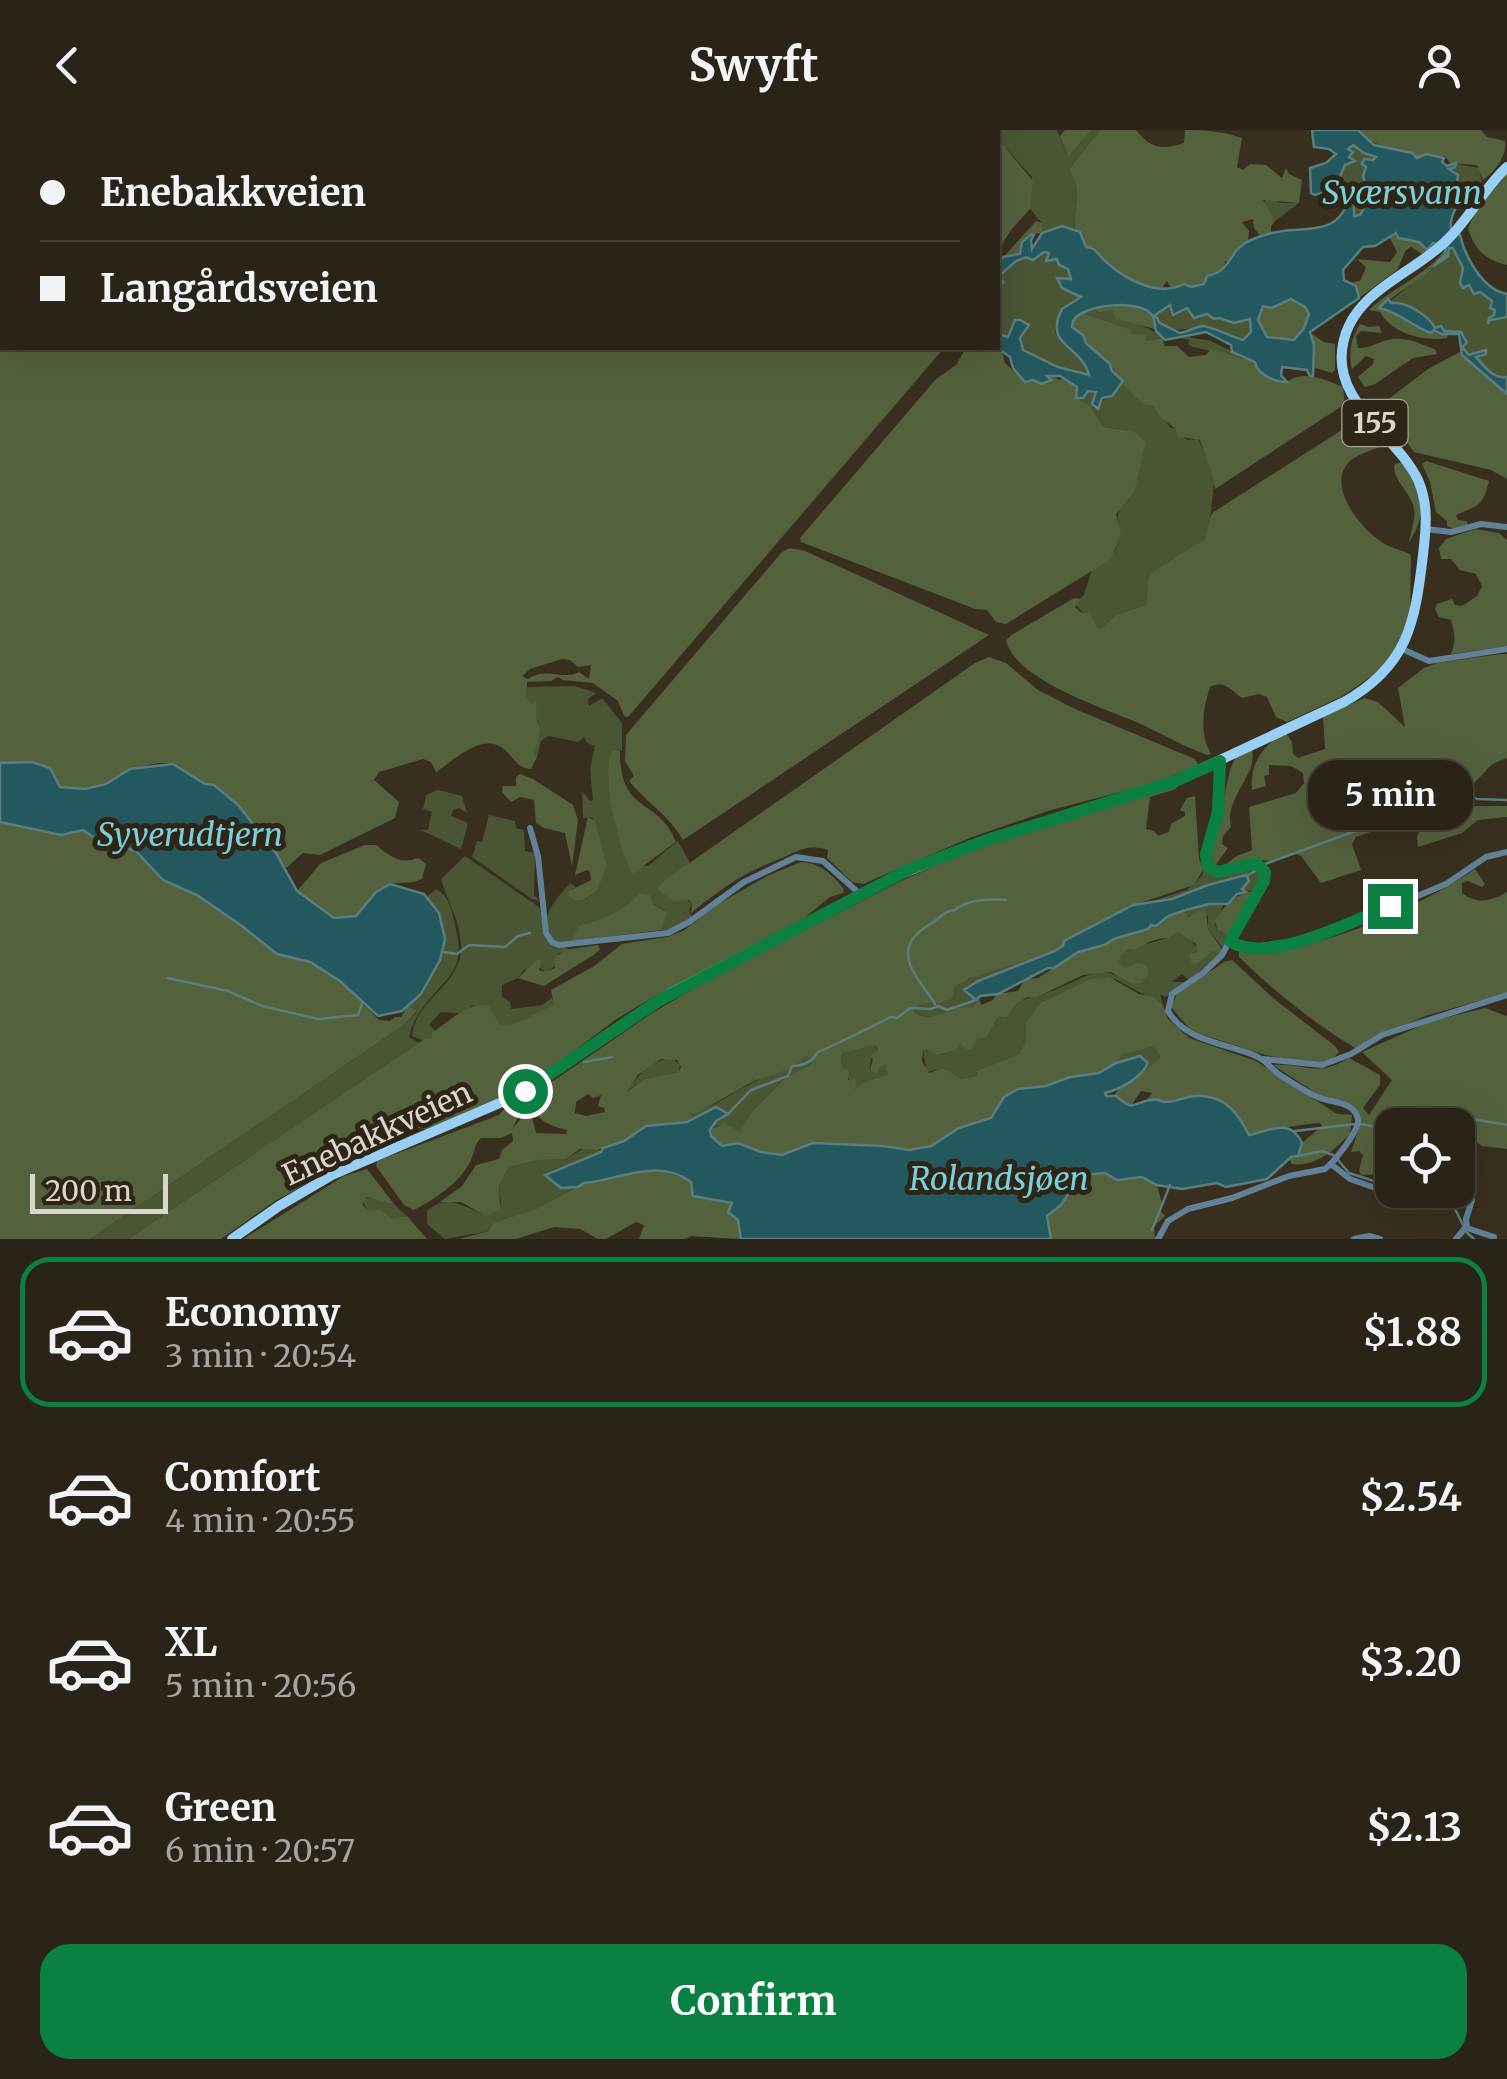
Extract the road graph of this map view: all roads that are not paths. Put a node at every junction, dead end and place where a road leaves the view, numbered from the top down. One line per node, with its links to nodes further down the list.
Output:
1 (1507, 167): 3 (main road, Enebakkveien / 155)
2 (1507, 527): 3 (street)
3 (1426, 530): 4 (main road, Enebakkveien / 155)
4 (1402, 649): 5 (street); 6 (main road, Enebakkveien / 155)
5 (1507, 649)
6 (1220, 761): 9 (main road, Enebakkveien / 155); 10 (street)
7 (530, 828): 9 (street)
8 (1507, 852): 10 (street)
9 (858, 896): 16 (main road, Enebakkveien / 155)
10 (1230, 941): 12 (street)
11 (1507, 995): 12 (street)
12 (1263, 1059): 13 (street)
13 (1331, 1164): 14 (street); 17 (street)
14 (1466, 1227): 15 (street); 20 (street)
15 (1494, 1237)
16 (232, 1239)
17 (1158, 1239)
18 (1354, 1239): 19 (street)
19 (1380, 1239)
20 (1456, 1239)

